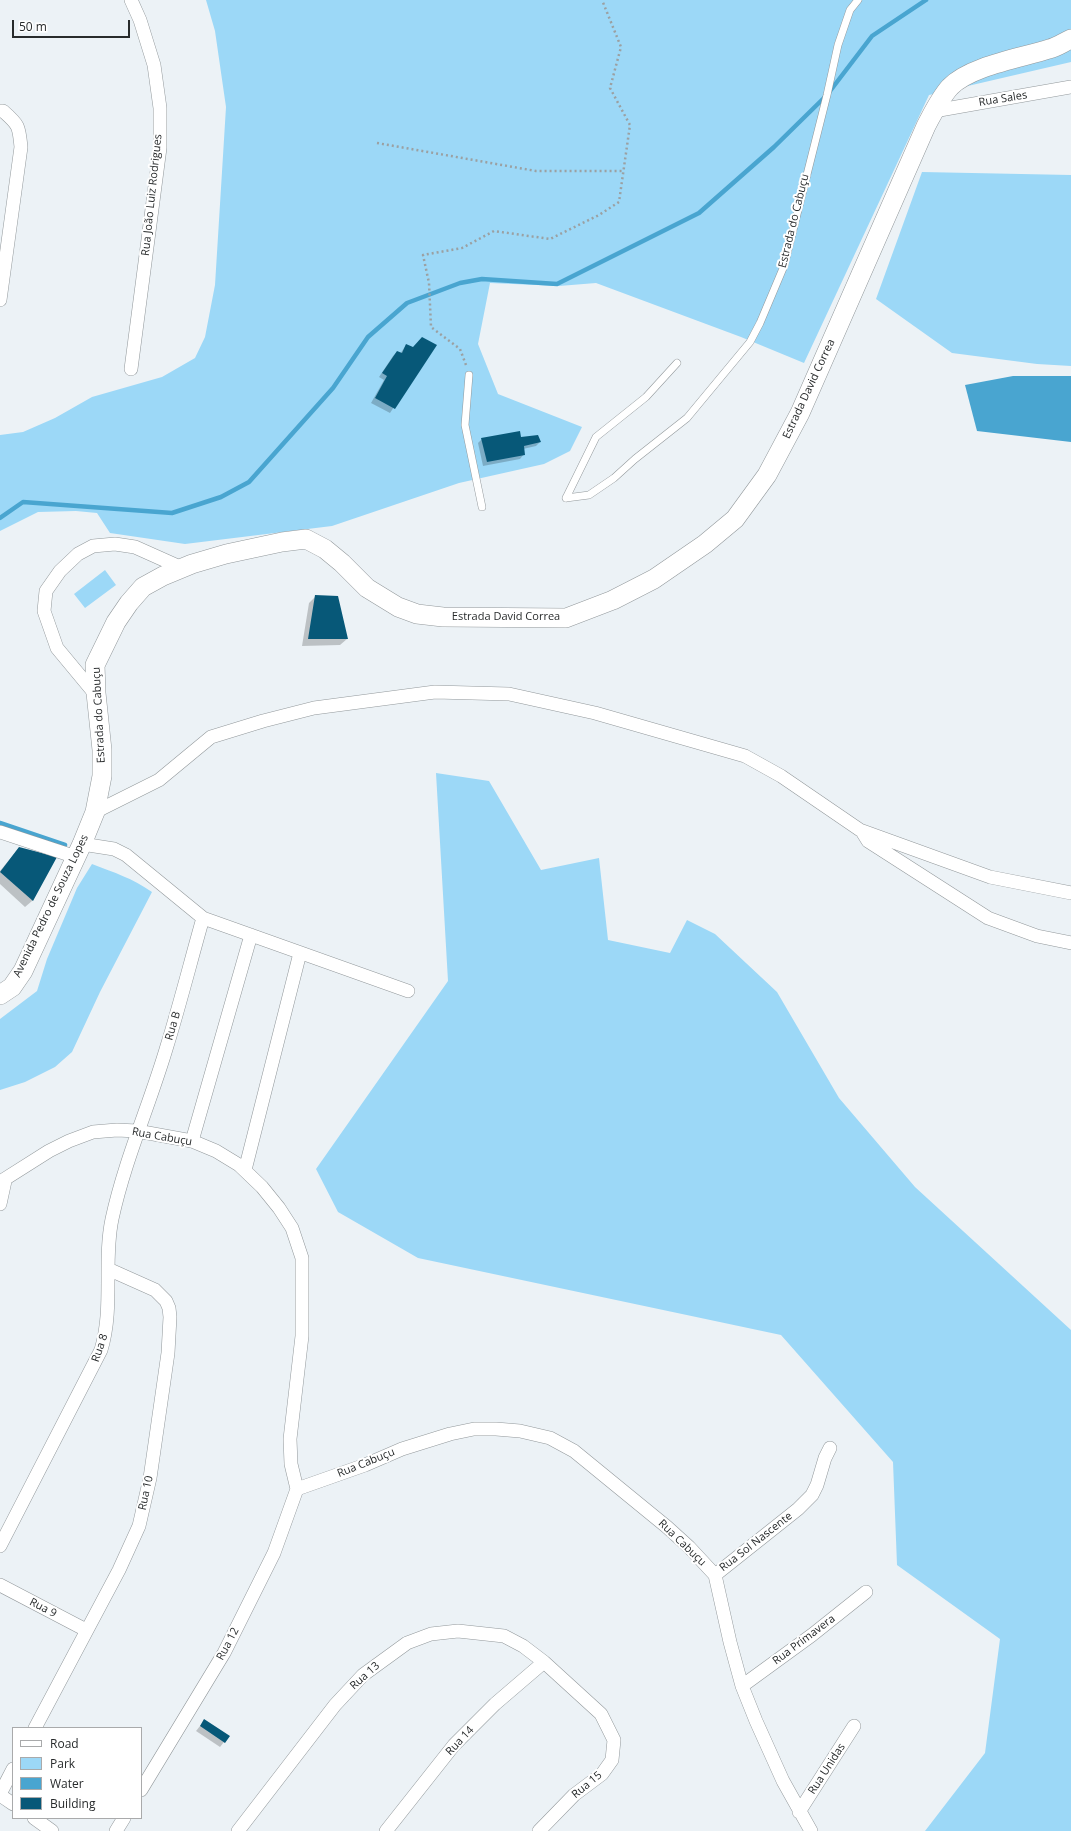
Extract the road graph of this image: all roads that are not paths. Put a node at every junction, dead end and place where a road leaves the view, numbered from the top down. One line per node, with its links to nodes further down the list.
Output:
1 (131, 0): 9 (street, Rua João Luiz Rodrigues)
2 (858, 0): 8 (lane, Estrada do Cabuçu)
3 (1071, 39): 6 (main road, Estrada David Correa)
4 (1071, 87): 6 (street, Rua Sales)
5 (0, 111): 7 (street)
6 (934, 111): 12 (main road, Estrada David Correa)
7 (0, 300)
8 (677, 363)
9 (131, 369)
10 (469, 375): 11 (lane)
11 (482, 507)
12 (306, 539): 13 (main road, Estrada do Cabuçu)
13 (182, 568): 14 (main road, Estrada do Cabuçu); 14 (street)
14 (96, 695): 15 (main road, Estrada do Cabuçu)
15 (95, 812): 16 (street); 18 (main road, Avenida Pedro de Souza Lopes)
16 (860, 830): 19 (street); 22 (street)
17 (0, 832): 18 (street)
18 (79, 850): 20 (street); 25 (main road, Avenida Pedro de Souza Lopes)
19 (1071, 893)
20 (203, 918): 21 (street); 26 (street, Rua B)
21 (252, 935): 23 (street); 27 (street)
22 (1071, 943)
23 (300, 953): 24 (street); 28 (street)
24 (408, 992)
25 (0, 995)
26 (137, 1132): 27 (street, Rua Cabuçu); 29 (street, Rua Cabuçu); 31 (street, Rua 8)
27 (192, 1141): 28 (street, Rua Cabuçu)
28 (244, 1170): 33 (street, Rua Cabuçu)
29 (2, 1181): 30 (street)
30 (0, 1204)
31 (108, 1269): 34 (street, Rua 8); 38 (street, Rua 10)
32 (830, 1448): 35 (street, Rua Sol Nascente)
33 (297, 1489): 35 (street, Rua Cabuçu); 44 (street, Rua 12)
34 (0, 1546)
35 (715, 1575): 40 (street, Rua Cabuçu)
36 (0, 1585): 38 (street, Rua 9)
37 (866, 1592): 40 (street, Rua Primavera)
38 (86, 1630): 42 (street, Rua 10)
39 (544, 1662): 52 (street, Rua 13); 53 (street, Rua 14); 54 (street, Rua 15)
40 (742, 1686): 47 (street, Rua Cabuçu)
41 (854, 1726): 47 (street, Rua Unidas)
42 (36, 1727)
43 (12, 1772): 45 (street)
44 (142, 1788)
45 (0, 1794): 46 (street)
46 (12, 1803)
47 (799, 1812): 55 (street, Rua Cabuçu)
48 (35, 1819): 50 (street)
49 (123, 1819): 51 (street)
50 (52, 1831)
51 (116, 1831)
52 (238, 1831)
53 (386, 1831)
54 (540, 1831)
55 (810, 1831)

